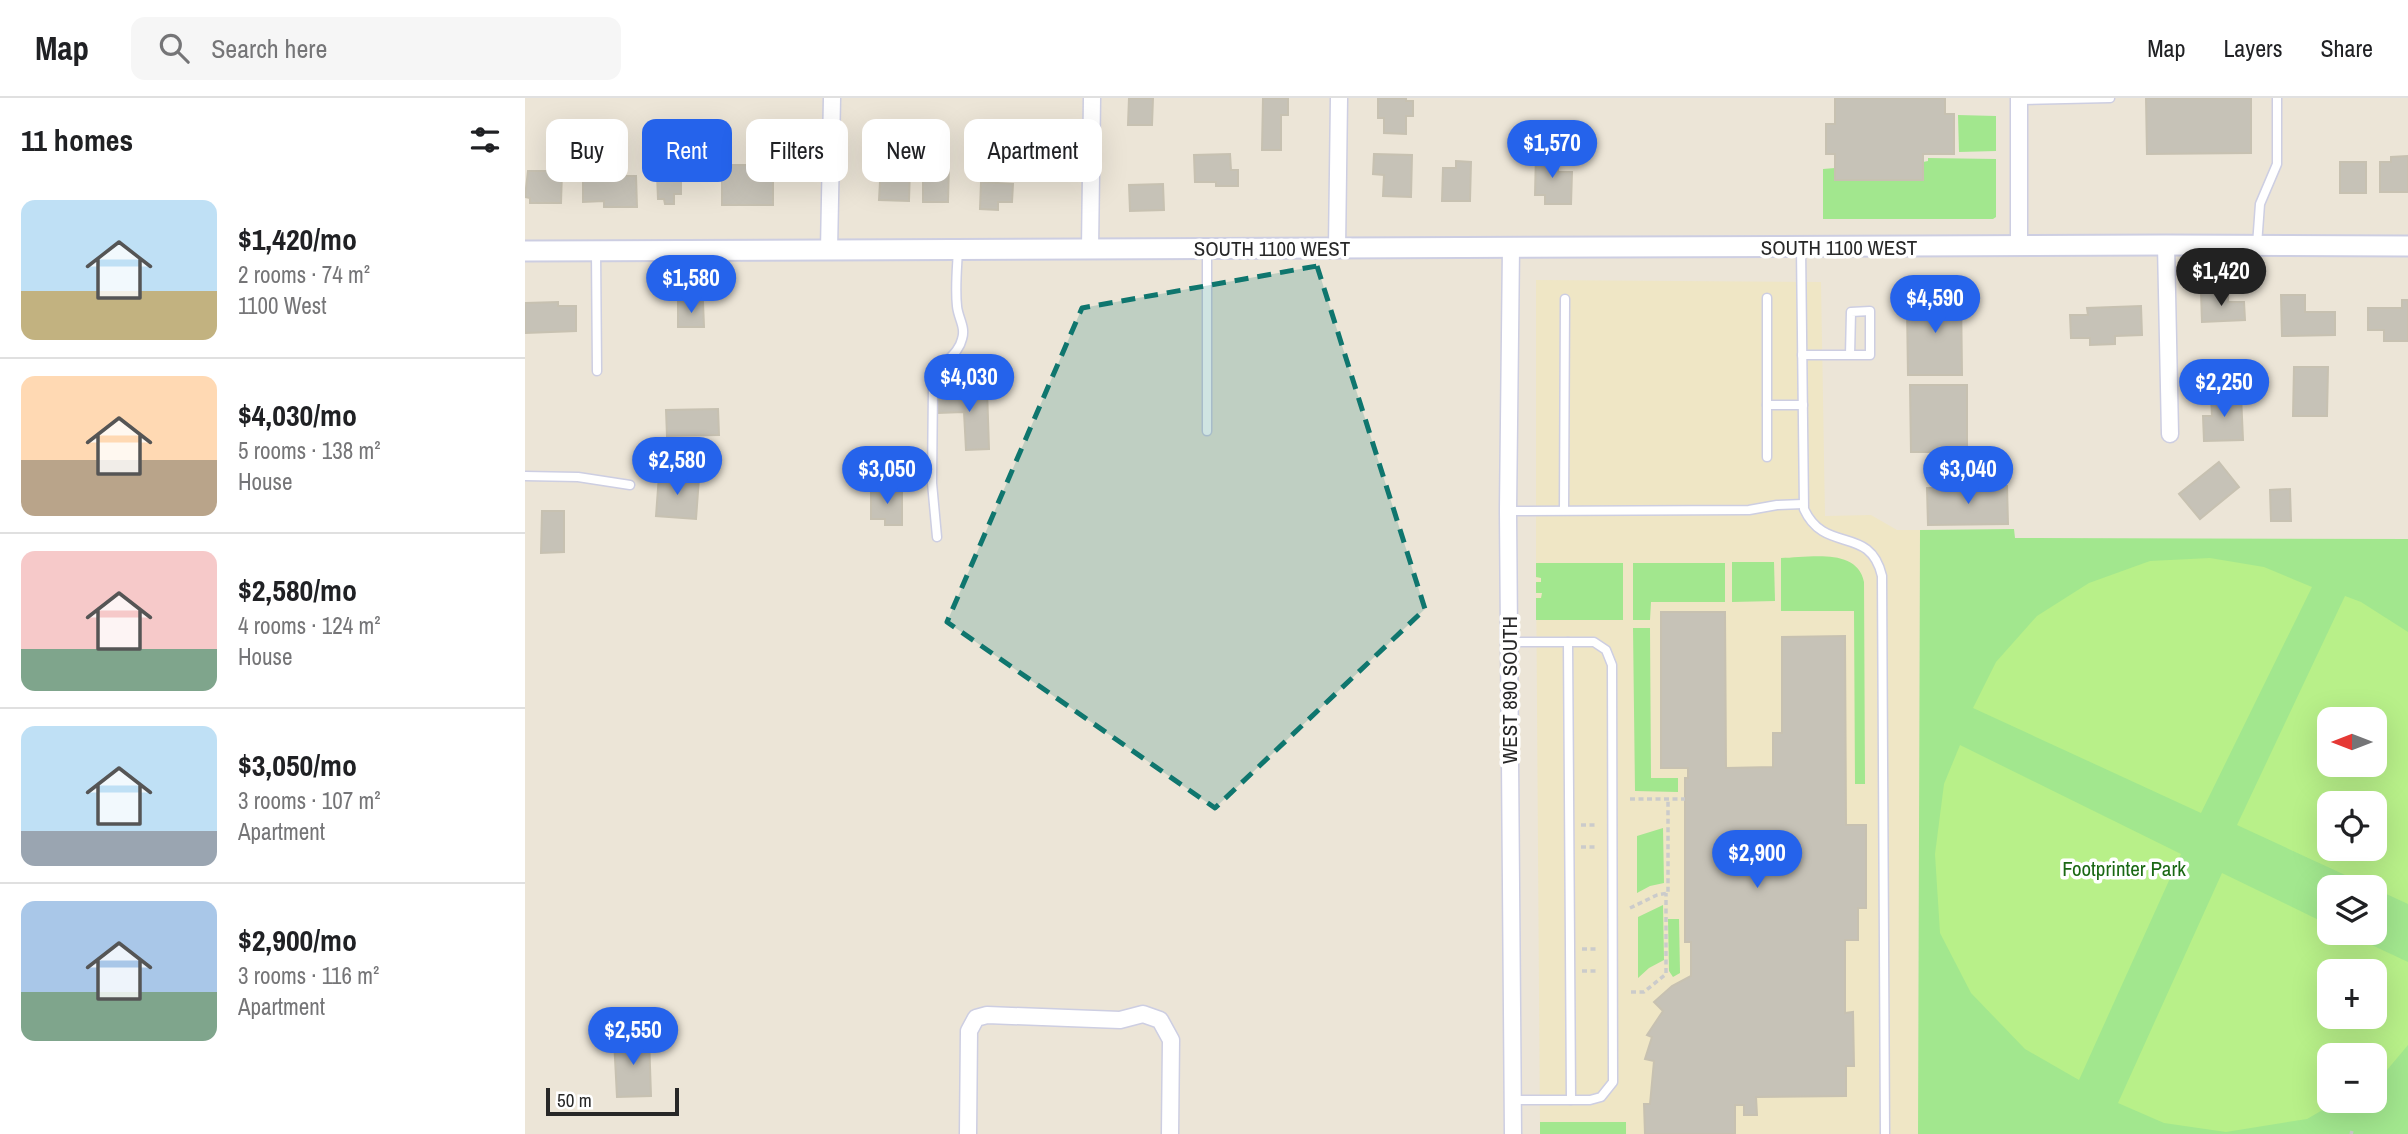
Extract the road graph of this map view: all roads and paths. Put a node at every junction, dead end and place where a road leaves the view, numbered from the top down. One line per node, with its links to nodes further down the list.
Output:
1 (832, 98): 16 (street)
2 (1092, 98): 14 (street)
3 (1339, 98): 13 (street)
4 (2110, 98): 6 (lane)
5 (2277, 98): 8 (lane)
6 (2019, 99): 12 (street)
7 (2166, 245): 8 (street, SOUTH 1100 WEST); 12 (street, SOUTH 1100 WEST); 28 (street)
8 (2257, 245): 9 (street, SOUTH 1100 WEST)
9 (2408, 246)
10 (1511, 247): 11 (street, SOUTH 1100 WEST); 13 (street, SOUTH 1100 WEST); 34 (street, WEST 890 SOUTH)
11 (1801, 247): 12 (street, SOUTH 1100 WEST); 22 (lane)
12 (2019, 247)
13 (1337, 248): 15 (street, SOUTH 1100 WEST)
14 (1090, 249): 15 (street, SOUTH 1100 WEST); 17 (street, SOUTH 1100 WEST)
15 (1207, 249): 27 (lane)
16 (829, 250): 17 (street, SOUTH 1100 WEST); 19 (street, SOUTH 1100 WEST)
17 (958, 250): 35 (lane)
18 (525, 251): 19 (street, SOUTH 1100 WEST)
19 (596, 251): 24 (lane)
20 (1767, 298): 25 (lane)
21 (1565, 299): 33 (lane)
22 (1802, 355): 23 (lane); 26 (lane)
23 (1850, 355): 23 (lane)
24 (597, 371)
25 (1767, 405): 26 (lane); 29 (lane)
26 (1803, 405): 32 (lane)
27 (1207, 431)
28 (2170, 434)
29 (1767, 457)
30 (525, 476): 31 (lane)
31 (630, 485)
32 (1803, 504): 33 (lane); 57 (lane)
33 (1564, 510): 34 (lane)
34 (1508, 511): 36 (street, WEST 890 SOUTH)
35 (937, 537)
36 (1509, 642): 37 (lane); 52 (street, WEST 890 SOUTH)
37 (1568, 642): 53 (lane); 53 (lane)
38 (1630, 800): 39 (path)
39 (1668, 800): 40 (path); 45 (path)
40 (1685, 800)
41 (1581, 825): 42 (path)
42 (1598, 825)
43 (1581, 847): 44 (path)
44 (1598, 847)
45 (1666, 893): 46 (path); 51 (path)
46 (1630, 908)
47 (1582, 949): 48 (path)
48 (1599, 949)
49 (1582, 971): 50 (path)
50 (1599, 971)
51 (1631, 992)
52 (1513, 1100): 53 (lane); 56 (street, WEST 890 SOUTH)
53 (1570, 1100)
54 (968, 1134): 55 (street)
55 (1171, 1134)
56 (1513, 1134)
57 (1885, 1134)

